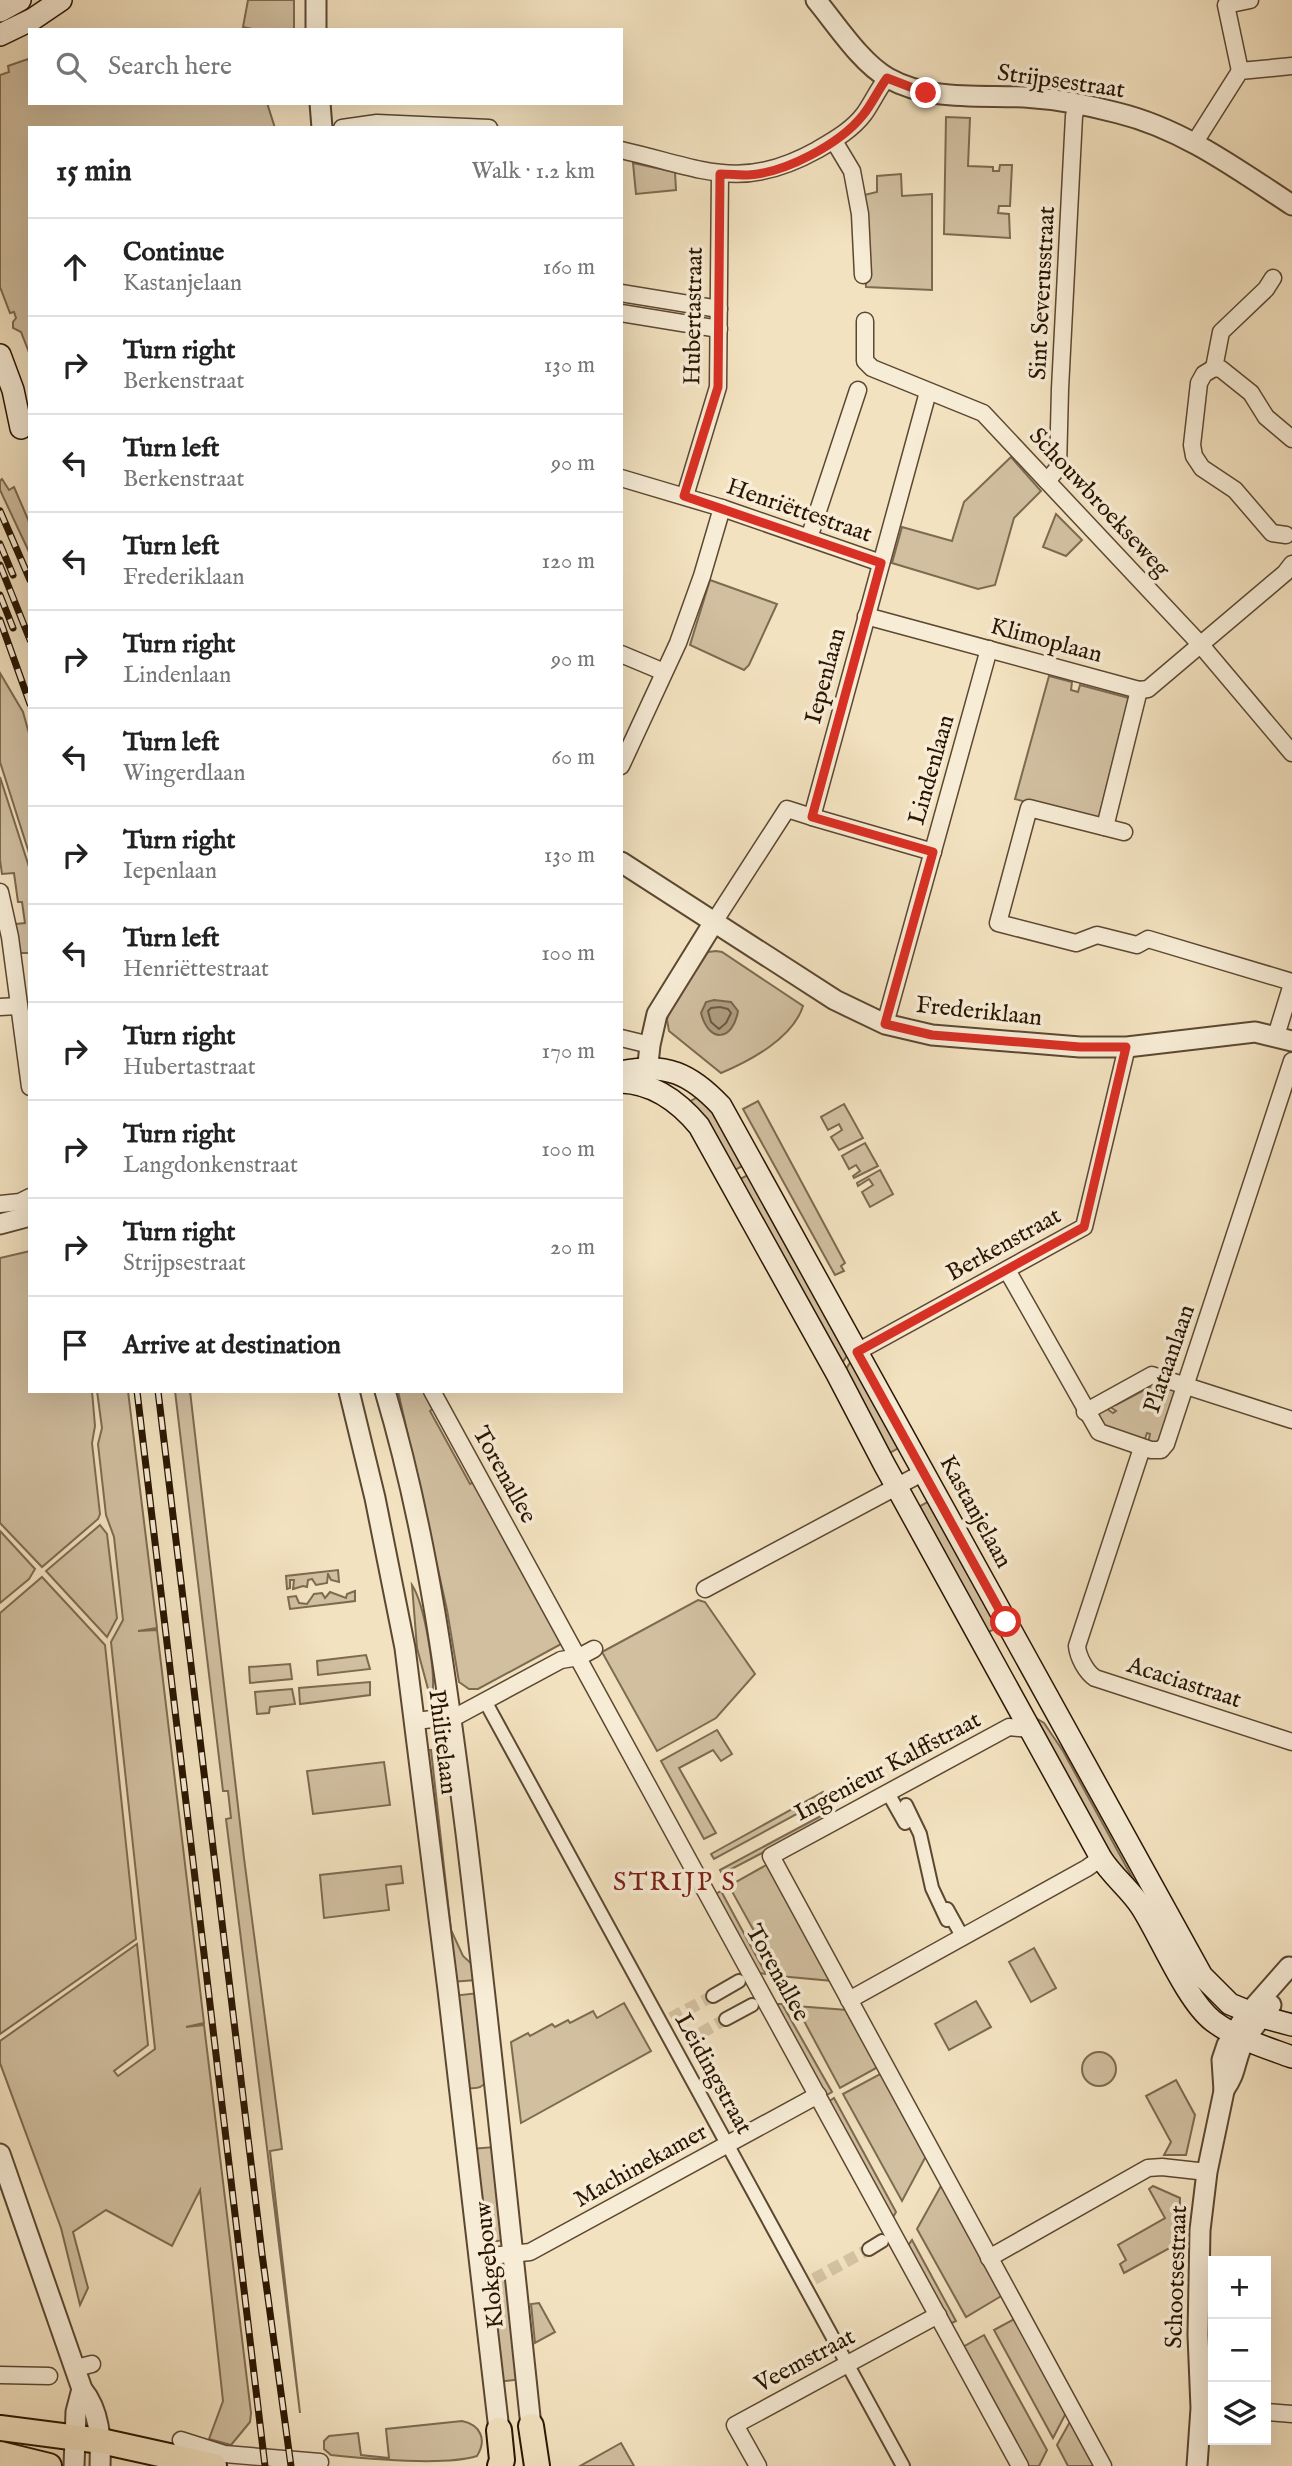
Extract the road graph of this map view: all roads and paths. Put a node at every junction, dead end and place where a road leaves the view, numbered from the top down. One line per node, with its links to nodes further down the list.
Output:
1 (20, 0): 6 (main road)
2 (61, 0): 8 (main road)
3 (316, 0): 7 (street)
4 (816, 0): 11 (street)
5 (1250, 0): 10 (street)
6 (0, 11)
7 (316, 28)
8 (0, 35)
9 (1292, 66): 10 (street)
10 (1240, 71): 18 (street)
11 (887, 78): 12 (street, Strijpsestraat); 17 (street)
12 (1077, 104): 18 (street, Strijpsestraat); 37 (street, Sint Severusstraat)
13 (320, 105): 14 (street)
14 (322, 126)
15 (356, 126): 16 (street)
16 (459, 126)
17 (834, 141): 20 (street); 22 (street)
18 (1195, 142): 21 (street, Strijpsestraat)
19 (623, 151): 20 (street)
20 (720, 174): 25 (street, Hubertastraat)
21 (1292, 205)
22 (863, 275)
23 (1273, 278): 30 (street)
24 (623, 293): 25 (street)
25 (719, 309): 28 (street, Hubertastraat)
26 (623, 313): 28 (street)
27 (865, 321): 33 (street, Schouwbroekseweg)
28 (719, 328): 38 (street, Hubertastraat)
29 (0, 355): 34 (main road)
30 (1213, 368): 35 (street); 40 (street)
31 (0, 380): 34 (main road)
32 (858, 390): 41 (street)
33 (928, 392): 37 (street, Schouwbroekseweg); 42 (street, Iepenlaan)
34 (26, 438)
35 (1292, 439)
36 (623, 479): 38 (street, Henriëttestraat)
37 (1047, 481): 45 (street, Schouwbroekseweg)
38 (684, 496): 39 (street, Henriëttestraat)
39 (722, 508): 41 (street, Henriëttestraat); 48 (street)
40 (1290, 536)
41 (810, 538): 42 (street, Henriëttestraat)
42 (881, 563): 44 (street, Iepenlaan)
43 (1292, 564): 45 (street)
44 (866, 616): 46 (street, Klimoplaan); 52 (street, Iepenlaan)
45 (1200, 644): 49 (street); 50 (street, Schouwbroekseweg)
46 (989, 649): 49 (street, Klimoplaan); 55 (street, Lindenlaan)
47 (623, 655): 48 (street)
48 (664, 672): 51 (street)
49 (1139, 690): 53 (street)
50 (1292, 753)
51 (623, 762)
52 (812, 817): 55 (street); 58 (street)
53 (1105, 827): 54 (street); 59 (street)
54 (1124, 832)
55 (933, 852): 62 (street, Lindenlaan)
56 (623, 863): 58 (street, Frederiklaan)
57 (0, 892): 60 (street)
58 (714, 922): 62 (street, Frederiklaan); 65 (street)
59 (1292, 983): 64 (street)
60 (18, 1006): 61 (street); 69 (street)
61 (0, 1007)
62 (885, 1024): 66 (street, Frederiklaan)
63 (623, 1038): 65 (street)
64 (1284, 1038): 66 (street, Frederiklaan)
65 (650, 1045): 70 (street)
66 (1126, 1047): 78 (street, Berkenstraat)
67 (1292, 1061): 80 (street, Plataanlaan)
68 (623, 1072): 70 (main road, Kastanjelaan)
69 (28, 1074)
70 (647, 1077): 71 (main road, Kastanjelaan); 79 (main road, Kastanjelaan); 88 (main road, Kastanjelaan)
71 (623, 1082)
72 (28, 1199): 73 (street)
73 (0, 1204)
74 (28, 1217): 75 (street)
75 (0, 1224)
76 (28, 1230): 77 (street)
77 (0, 1237)
78 (1009, 1269): 79 (street, Berkenstraat); 84 (street)
79 (857, 1352): 87 (main road, Kastanjelaan)
80 (1186, 1386): 84 (street); 85 (street); 86 (street, Plataanlaan)
81 (349, 1393): 95 (street, Philitelaan)
82 (386, 1393): 94 (street, Philitelaan)
83 (433, 1393): 92 (street, Torenallee)
84 (1085, 1412): 86 (street)
85 (1292, 1420)
86 (1142, 1448): 91 (street, Plataanlaan)
87 (923, 1472): 88 (street); 111 (main road, Kastanjelaan)
88 (897, 1486): 89 (street); 96 (main road, Kastanjelaan)
89 (705, 1589)
90 (594, 1649): 92 (street)
91 (1077, 1650): 97 (street, Acaciastraat)
92 (579, 1657): 93 (street); 116 (street, Torenallee)
93 (485, 1701): 94 (street); 119 (street, Leidingstraat)
94 (451, 1718): 95 (street); 117 (street, Philitelaan)
95 (415, 1721): 118 (street, Philitelaan)
96 (1030, 1729): 98 (street, Ingenieur Kalffstraat); 102 (main road, Kastanjelaan)
97 (1292, 1742)
98 (888, 1793): 100 (street); 101 (street, Ingenieur Kalffstraat)
99 (906, 1805): 100 (street)
100 (915, 1825): 103 (street)
101 (771, 1856): 109 (street, Torenallee)
102 (1101, 1858): 105 (street); 114 (main road, Kastanjelaan)
103 (940, 1901): 104 (street); 105 (street)
104 (947, 1920)
105 (962, 1936): 109 (street)
106 (1291, 1963): 111 (street, Schootsestraat)
107 (739, 1981): 108 (street, Torenallee)
108 (713, 1996)
109 (849, 2000): 126 (street, Torenallee)
110 (752, 2005): 112 (street, Torenallee)
111 (1255, 2014): 113 (main road, Kastanjelaan); 114 (street, Schootsestraat)
112 (726, 2020)
113 (1292, 2025)
114 (1239, 2036): 115 (main road, Kastanjelaan); 121 (street, Schootsestraat)
115 (1292, 2057)
116 (818, 2095): 119 (street, Machinekamer); 127 (street, Torenallee)
117 (496, 2100): 124 (street, Klokgebouw)
118 (461, 2104): 125 (street, Klokgebouw)
119 (727, 2144): 124 (street, Machinekamer); 128 (street, Leidingstraat)
120 (0, 2154): 131 (street)
121 (1207, 2172): 126 (street); 132 (street, Schootsestraat)
122 (882, 2241): 123 (street)
123 (869, 2249)
124 (513, 2254): 125 (street, Machinekamer); 135 (street, Klokgebouw)
125 (480, 2257): 137 (street, Klokgebouw)
126 (989, 2258): 151 (street, Torenallee)
127 (938, 2315): 128 (street, Veemstraat); 150 (street, Torenallee)
128 (848, 2364): 148 (street, Veemstraat); 149 (street, Leidingstraat)
129 (0, 2375): 130 (street)
130 (49, 2376)
131 (82, 2389): 138 (street); 139 (street)
132 (1207, 2408): 152 (street, Schootsestraat)
133 (1271, 2412): 134 (street)
134 (1292, 2414)
135 (531, 2426): 147 (main road)
136 (0, 2428): 138 (main road)
137 (499, 2430): 146 (main road)
138 (74, 2437): 139 (main road); 144 (street)
139 (101, 2441): 140 (main road); 145 (street)
140 (196, 2453): 142 (street)
141 (0, 2454): 143 (main road)
142 (320, 2462)
143 (49, 2466)
144 (74, 2466)
145 (100, 2466)
146 (500, 2466)
147 (537, 2466)
148 (758, 2466)
149 (903, 2466)
150 (1020, 2466)
151 (1103, 2466)
152 (1196, 2466)

